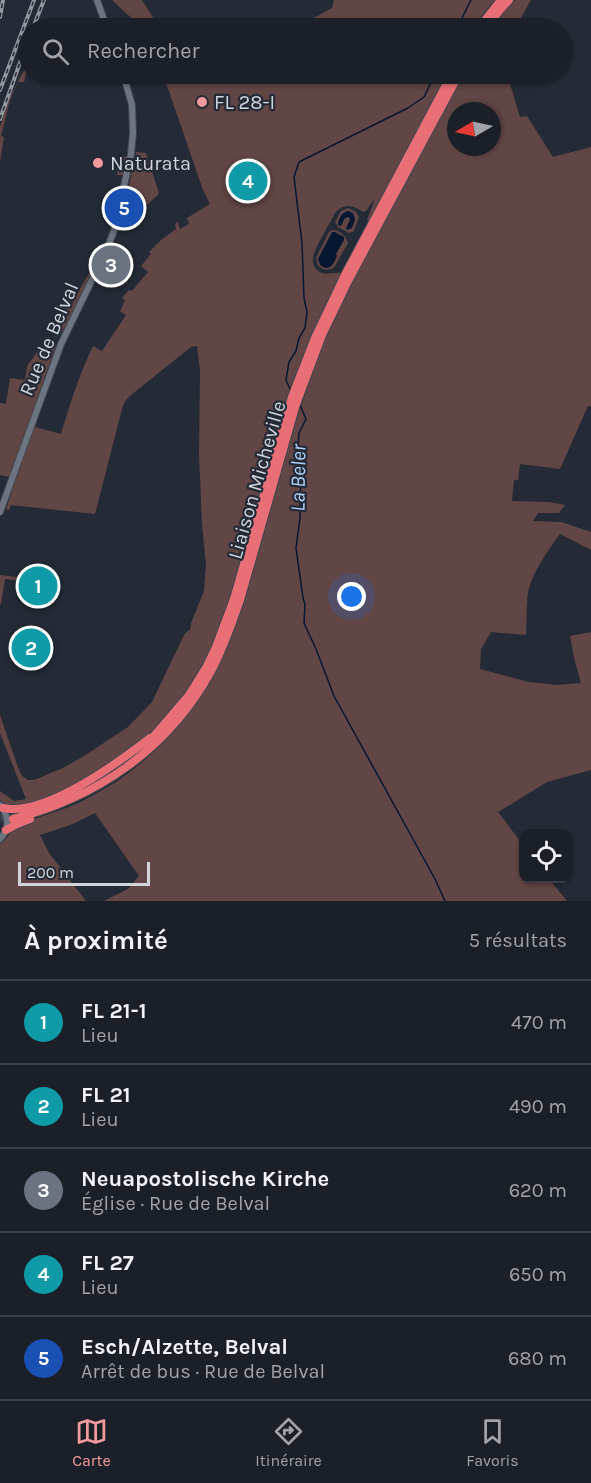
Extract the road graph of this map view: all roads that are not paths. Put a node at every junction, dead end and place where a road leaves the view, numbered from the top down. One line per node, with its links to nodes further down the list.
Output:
1 (97, 0): 4 (main road)
2 (501, 0): 5 (highway)
3 (509, 0): 6 (highway)
4 (103, 18)
5 (487, 18)
6 (494, 18)
7 (126, 84): 11 (main road, Rue de Belval)
8 (448, 84): 10 (highway, Liaison Micheville)
9 (454, 84): 10 (highway, Liaison Micheville)
10 (295, 398): 12 (highway, Liaison Micheville)
11 (0, 512)
12 (165, 730): 13 (highway); 14 (highway, Liaison Micheville); 15 (highway)
13 (1, 806): 15 (main road)
14 (12, 817)
15 (6, 830): 16 (main road)
16 (0, 839)

